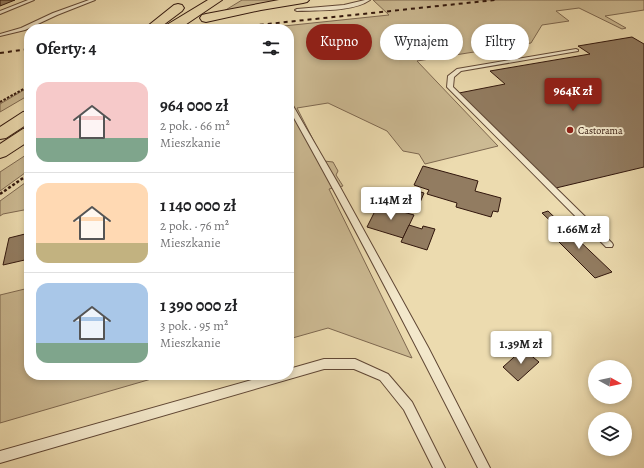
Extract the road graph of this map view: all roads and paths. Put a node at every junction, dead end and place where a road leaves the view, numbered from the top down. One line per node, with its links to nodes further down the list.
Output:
1 (32, 0): 9 (lane)
2 (93, 0): 11 (lane)
3 (216, 0): 13 (main road)
4 (234, 0): 10 (main road)
5 (303, 0): 10 (main road)
6 (368, 0): 8 (lane)
7 (187, 2): 12 (main road)
8 (296, 10)
9 (0, 13)
10 (199, 23)
11 (34, 24)
12 (157, 24)
13 (178, 24)
14 (24, 29): 15 (lane)
15 (0, 34)
16 (576, 50): 26 (lane)
17 (24, 89): 18 (path)
18 (0, 102)
19 (294, 113): 31 (lane)
20 (24, 119): 21 (main road)
21 (0, 134)
22 (24, 136): 23 (main road)
23 (0, 152)
24 (24, 177): 25 (path)
25 (0, 194)
26 (609, 246)
27 (294, 373): 30 (lane)
28 (270, 380): 29 (lane)
29 (0, 457)
30 (439, 468)
31 (484, 468)

